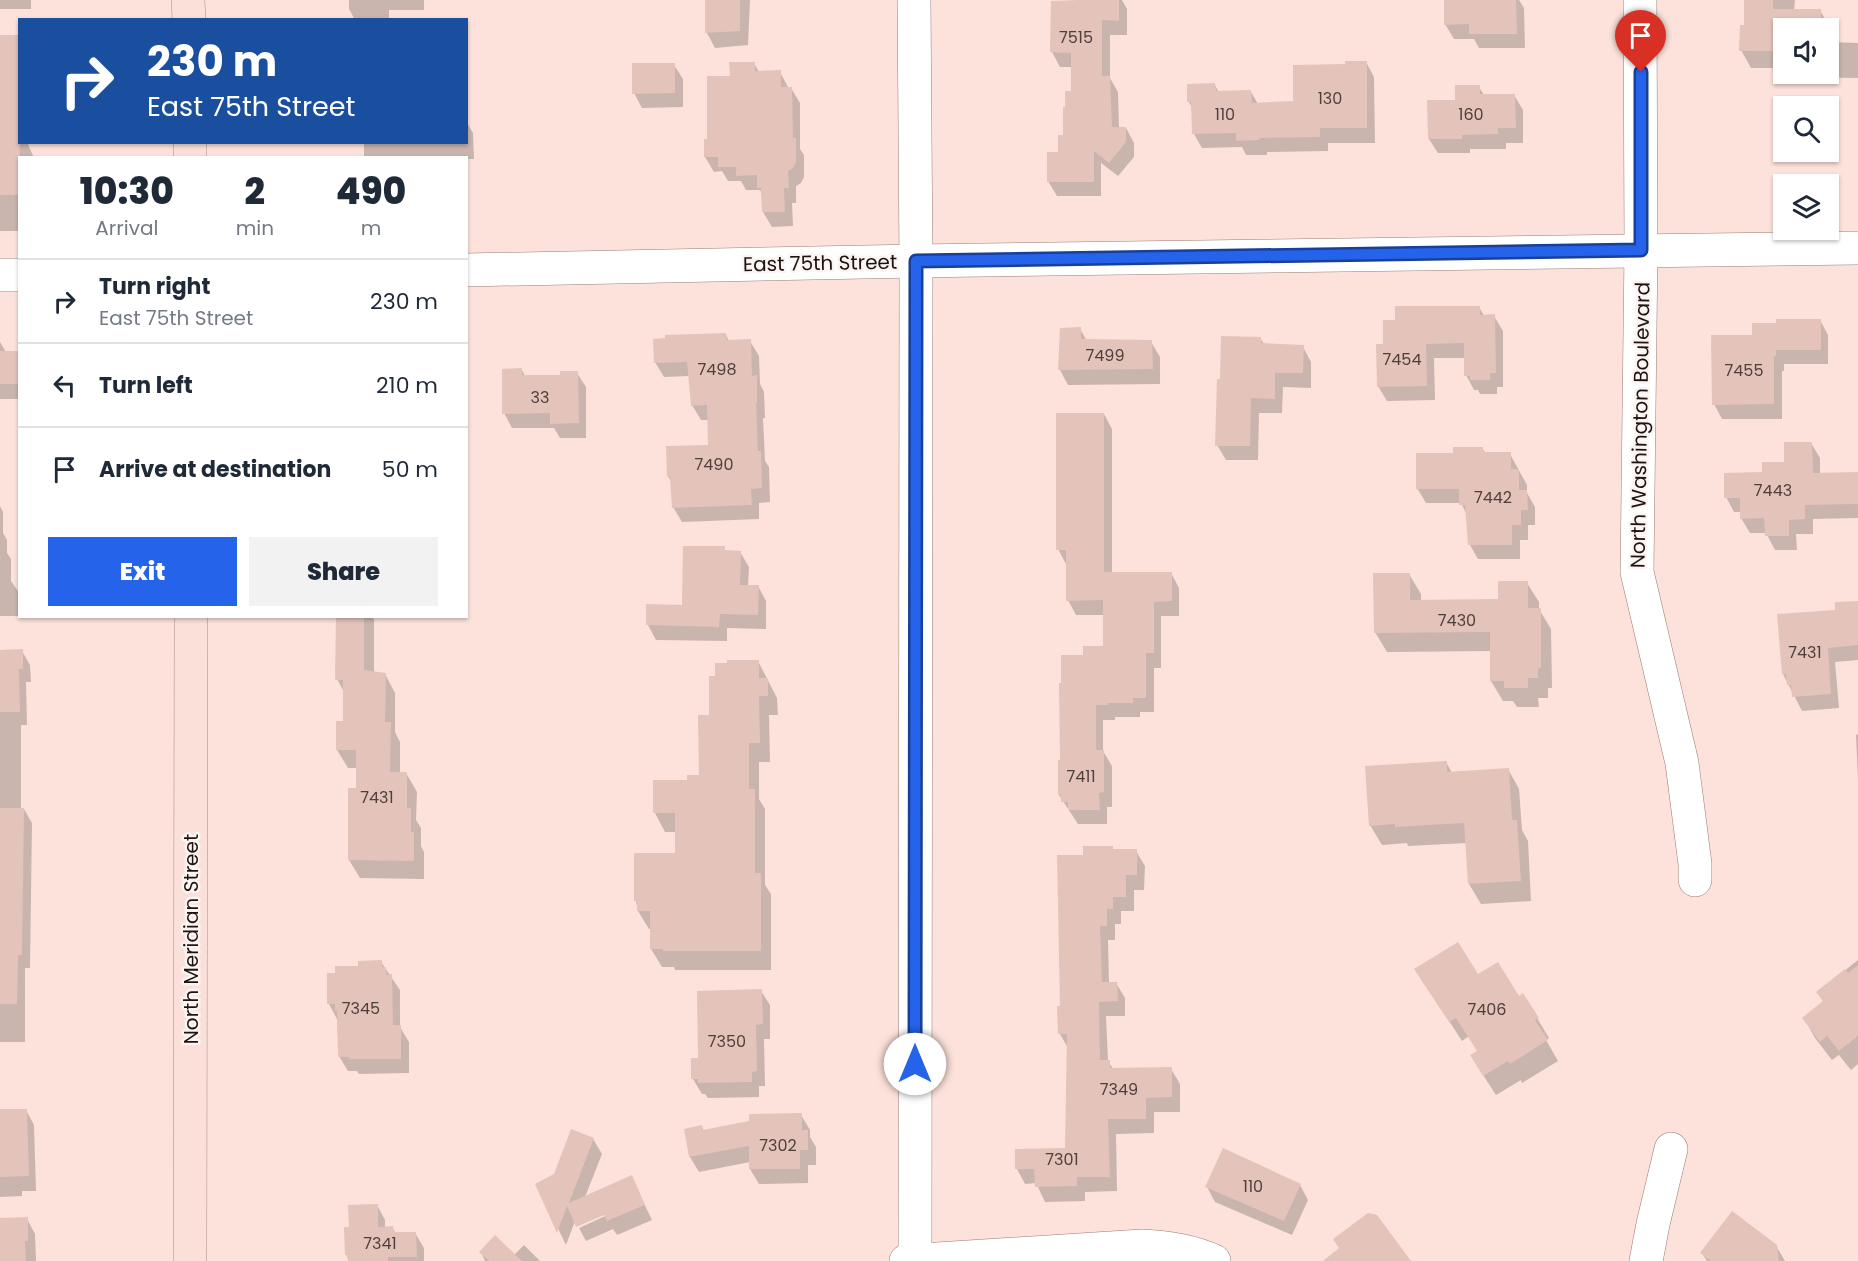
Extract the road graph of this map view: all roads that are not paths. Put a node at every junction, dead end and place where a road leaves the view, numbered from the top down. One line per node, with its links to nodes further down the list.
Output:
1 (188, 0): 4 (main road)
2 (914, 0): 7 (street)
3 (1640, 0): 6 (street, North Washington Boulevard)
4 (189, 18)
5 (1858, 248): 6 (street, East 75th Street)
6 (1641, 250): 7 (street, East 75th Street); 12 (street, North Washington Boulevard)
7 (916, 261): 8 (street, East 75th Street); 15 (street)
8 (468, 270)
9 (0, 275): 10 (street)
10 (18, 275)
11 (191, 618): 14 (main road, North Meridian Street)
12 (1695, 880)
13 (1671, 1149): 17 (street)
14 (190, 1261)
15 (912, 1261): 16 (street)
16 (1214, 1261)
17 (1646, 1261)

